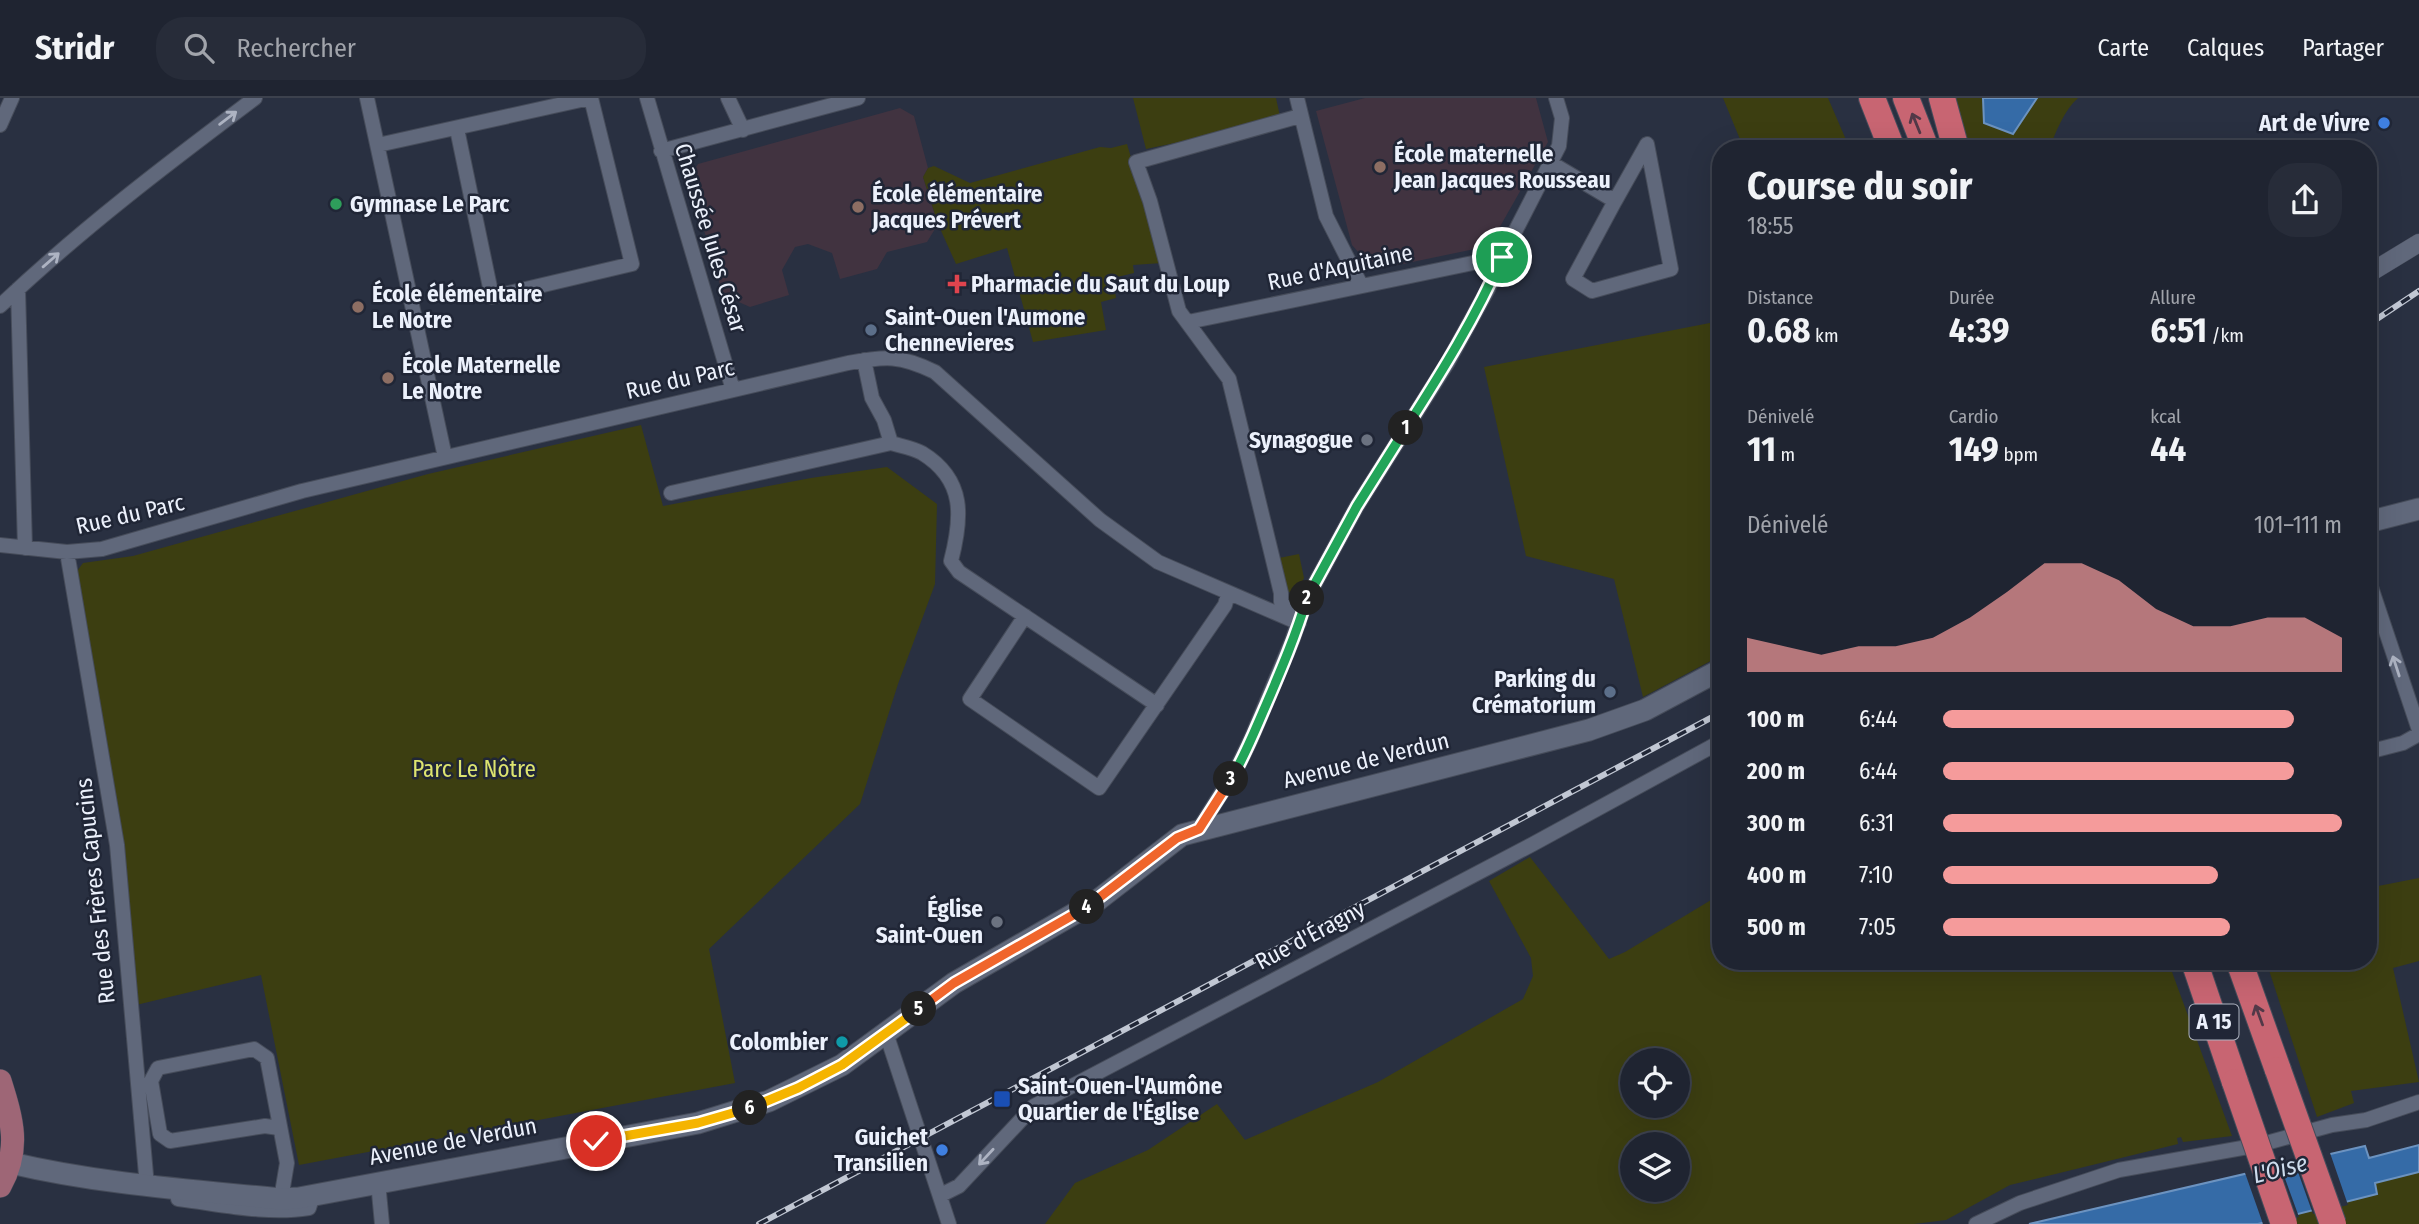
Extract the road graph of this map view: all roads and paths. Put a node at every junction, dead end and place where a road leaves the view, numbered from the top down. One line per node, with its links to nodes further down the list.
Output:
1 (12, 98): 14 (street)
2 (255, 98): 30 (street, one-way to 2)
3 (367, 98): 20 (street)
4 (591, 98): 15 (street); 15 (street)
5 (647, 98): 21 (street, Chaussée Jules César)
6 (729, 98): 16 (street)
7 (858, 98): 16 (street)
8 (1297, 98): 13 (street)
9 (1556, 98): 22 (street)
10 (1869, 98): 17 (highway)
11 (1906, 98): 18 (highway, one-way to 11)
12 (1942, 98): 19 (highway)
13 (1300, 116): 29 (street); 32 (street)
14 (0, 125)
15 (457, 128): 20 (street)
16 (743, 130): 21 (street)
17 (1887, 137)
18 (1922, 140)
19 (1954, 140)
20 (378, 145): 36 (street)
21 (661, 151): 34 (street, Chaussée Jules César)
22 (1551, 163): 23 (street); 27 (street)
23 (1615, 201): 23 (street)
24 (2419, 233): 26 (street)
25 (2419, 243): 28 (street)
26 (2377, 256)
27 (1502, 257): 29 (street, Rue d'Aquitaine); 46 (street)
28 (2377, 269)
29 (1362, 285): 32 (street, Rue d'Aquitaine)
30 (18, 289): 31 (street); 41 (street)
31 (0, 306)
32 (1188, 322): 46 (street)
33 (864, 360): 34 (street, Rue du Parc); 35 (street); 43 (street, Rue du Parc)
34 (733, 390): 36 (street, Rue du Parc)
35 (891, 443): 37 (street); 45 (street)
36 (445, 457): 42 (street, Rue du Parc)
37 (671, 492)
38 (2419, 509): 39 (main road)
39 (2377, 520)
40 (0, 545): 41 (street, Rue du Parc)
41 (25, 548): 42 (street, Rue du Parc)
42 (67, 552): 64 (street, Rue des Frères Capucins)
43 (1228, 594): 46 (street, Rue du Parc); 48 (street)
44 (2377, 605): 49 (street, one-way to 44)
45 (1025, 616): 48 (street); 48 (street)
46 (1299, 623): 52 (street)
47 (1712, 674): 52 (main road, Avenue de Verdun)
48 (1157, 705)
49 (2419, 732): 51 (street)
50 (1712, 746): 66 (street, Rue d'Éragny, one-way to 66)
51 (2377, 750)
52 (1199, 829): 55 (main road, Avenue de Verdun)
53 (2197, 970): 71 (highway, A 15, bridge)
54 (2242, 970): 72 (highway, A 15, one-way to 54, bridge)
55 (886, 1033): 62 (main road, Avenue de Verdun); 66 (street)
56 (0, 1081): 60 (main road)
57 (2419, 1102): 70 (street)
58 (279, 1128): 58 (street); 67 (street)
59 (0, 1138): 60 (main road)
60 (6, 1166): 61 (main road, Avenue de Verdun); 63 (main road)
61 (66, 1175): 64 (main road, Avenue de Verdun); 65 (street)
62 (378, 1182): 65 (main road, Avenue de Verdun); 68 (street)
63 (0, 1186)
64 (147, 1186): 67 (main road, Avenue de Verdun)
65 (313, 1195): 67 (main road, Avenue de Verdun)
66 (941, 1195): 69 (street)
67 (281, 1199)
68 (382, 1224)
69 (949, 1224)
70 (1976, 1224)
71 (2284, 1224)
72 (2333, 1224)

